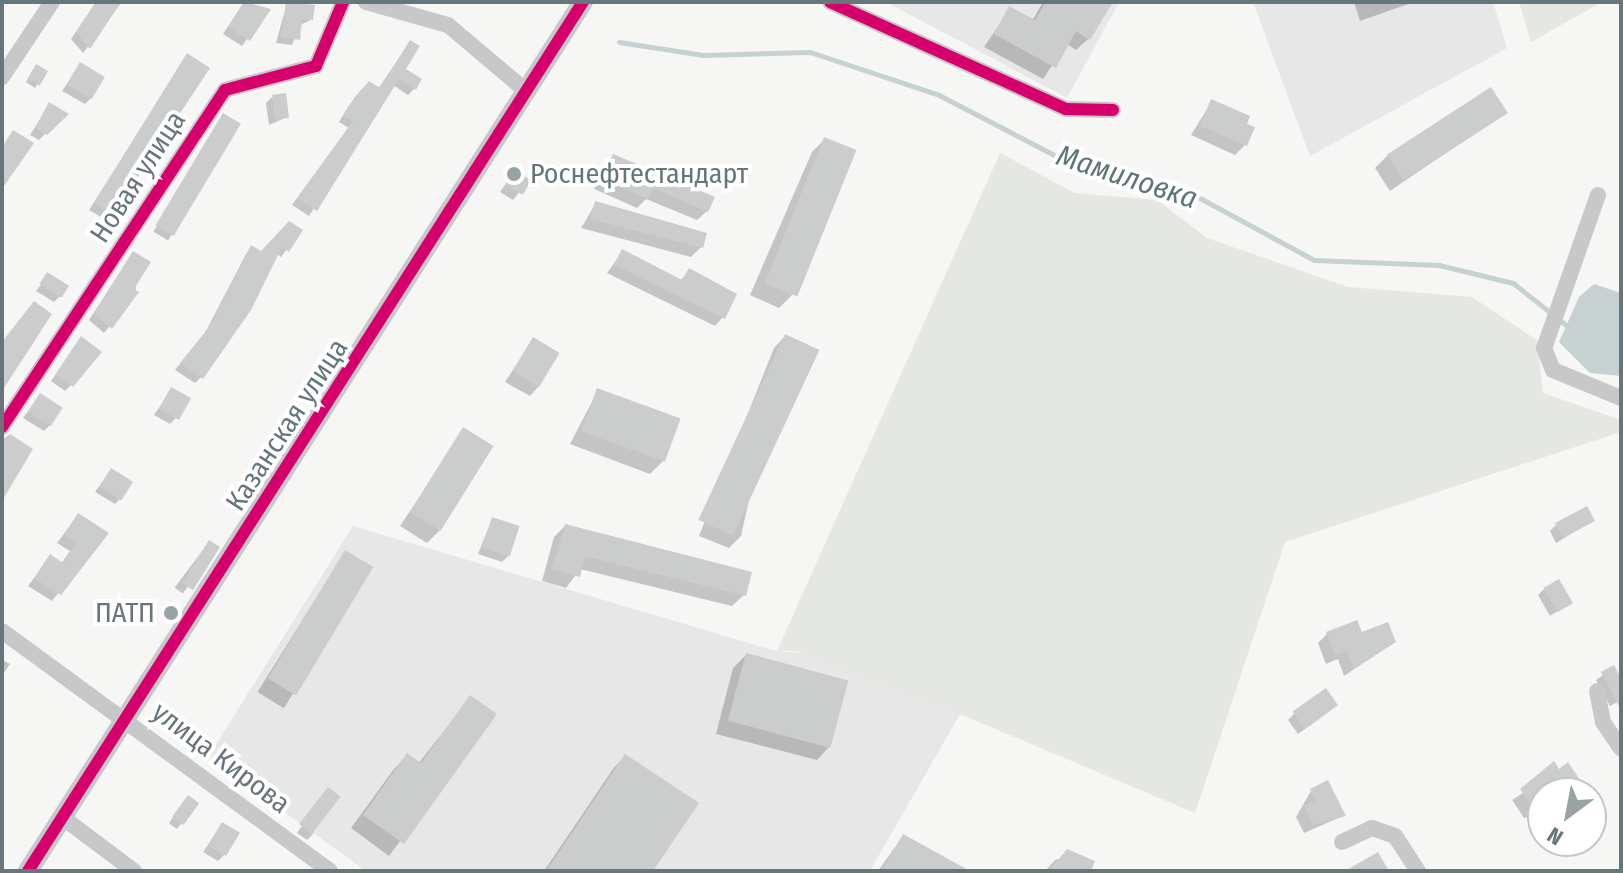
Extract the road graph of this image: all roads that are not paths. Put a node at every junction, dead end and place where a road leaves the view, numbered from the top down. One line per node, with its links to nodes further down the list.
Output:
1 (52, 2): 6 (street)
2 (343, 2): 11 (street, Новая улица)
3 (366, 2): 7 (street)
4 (583, 2): 7 (street, Казанская улица)
5 (830, 2): 8 (street)
6 (2, 77)
7 (526, 91): 14 (street, Казанская улица)
8 (1113, 110)
9 (1598, 195): 10 (street)
10 (1621, 398)
11 (2, 427)
12 (2, 631): 14 (street, улица Кирова)
13 (1597, 691): 15 (street)
14 (127, 721): 16 (street, Казанская улица); 20 (street, улица Кирова)
15 (1621, 749)
16 (62, 817): 18 (street, Казанская улица); 19 (street)
17 (1342, 842): 21 (street)
18 (28, 871)
19 (134, 871)
20 (330, 871)
21 (1418, 871)

